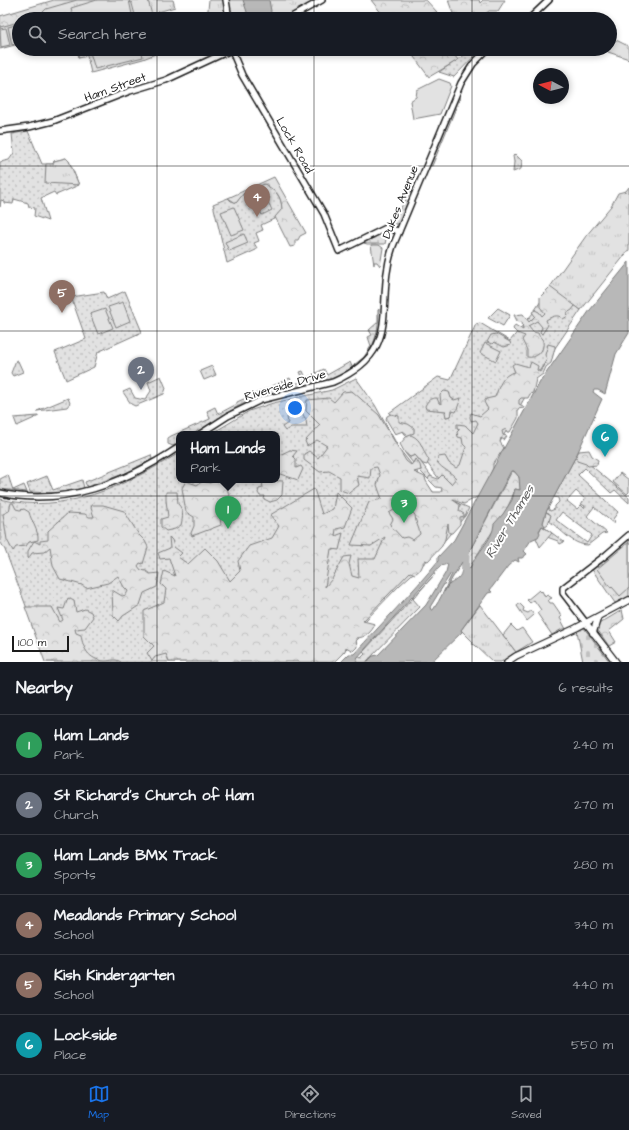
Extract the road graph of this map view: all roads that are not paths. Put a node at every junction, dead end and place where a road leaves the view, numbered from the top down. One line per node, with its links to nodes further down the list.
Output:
1 (226, 0): 4 (street)
2 (322, 0): 5 (street)
3 (549, 0): 6 (street)
4 (228, 12)
5 (301, 12)
6 (536, 12)
7 (218, 56): 10 (street, Ham Street)
8 (236, 56): 11 (street, Lock Road)
9 (481, 56): 11 (street, Dukes Avenue)
10 (0, 131)
11 (399, 231): 12 (street, Dukes Avenue)
12 (357, 370): 13 (street, Riverside Drive)
13 (205, 431)
14 (176, 449): 15 (street)
15 (0, 494)
16 (629, 535): 19 (street)
17 (629, 600): 18 (main road)
18 (598, 617): 19 (main road); 20 (main road)
19 (586, 623): 20 (main road); 21 (main road)
20 (593, 633): 22 (main road)
21 (507, 662)
22 (616, 662)

